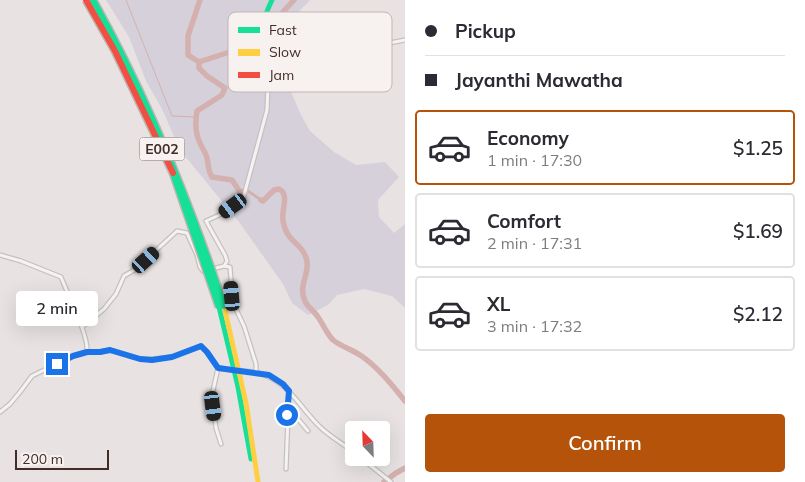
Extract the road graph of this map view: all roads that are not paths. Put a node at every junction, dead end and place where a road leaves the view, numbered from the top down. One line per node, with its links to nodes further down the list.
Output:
1 (86, 0): 10 (main road, E002, bridge)
2 (93, 0): 10 (main road, E002, bridge)
3 (272, 0): 4 (main road)
4 (266, 12)
5 (405, 40): 6 (street)
6 (392, 43)
7 (268, 92): 9 (street)
8 (0, 255): 11 (street)
9 (224, 266): 11 (street); 14 (street)
10 (221, 306): 23 (main road, E002)
11 (82, 327): 12 (street)
12 (87, 352): 13 (street); 17 (street)
13 (218, 368): 14 (street, bridge); 19 (street)
14 (255, 372): 15 (street)
15 (289, 391): 16 (street); 20 (street)
16 (288, 407): 18 (street); 22 (street)
17 (0, 412)
18 (308, 431)
19 (221, 444)
20 (345, 445)
21 (371, 466): 24 (street)
22 (286, 468)
23 (256, 481)
24 (390, 482)

